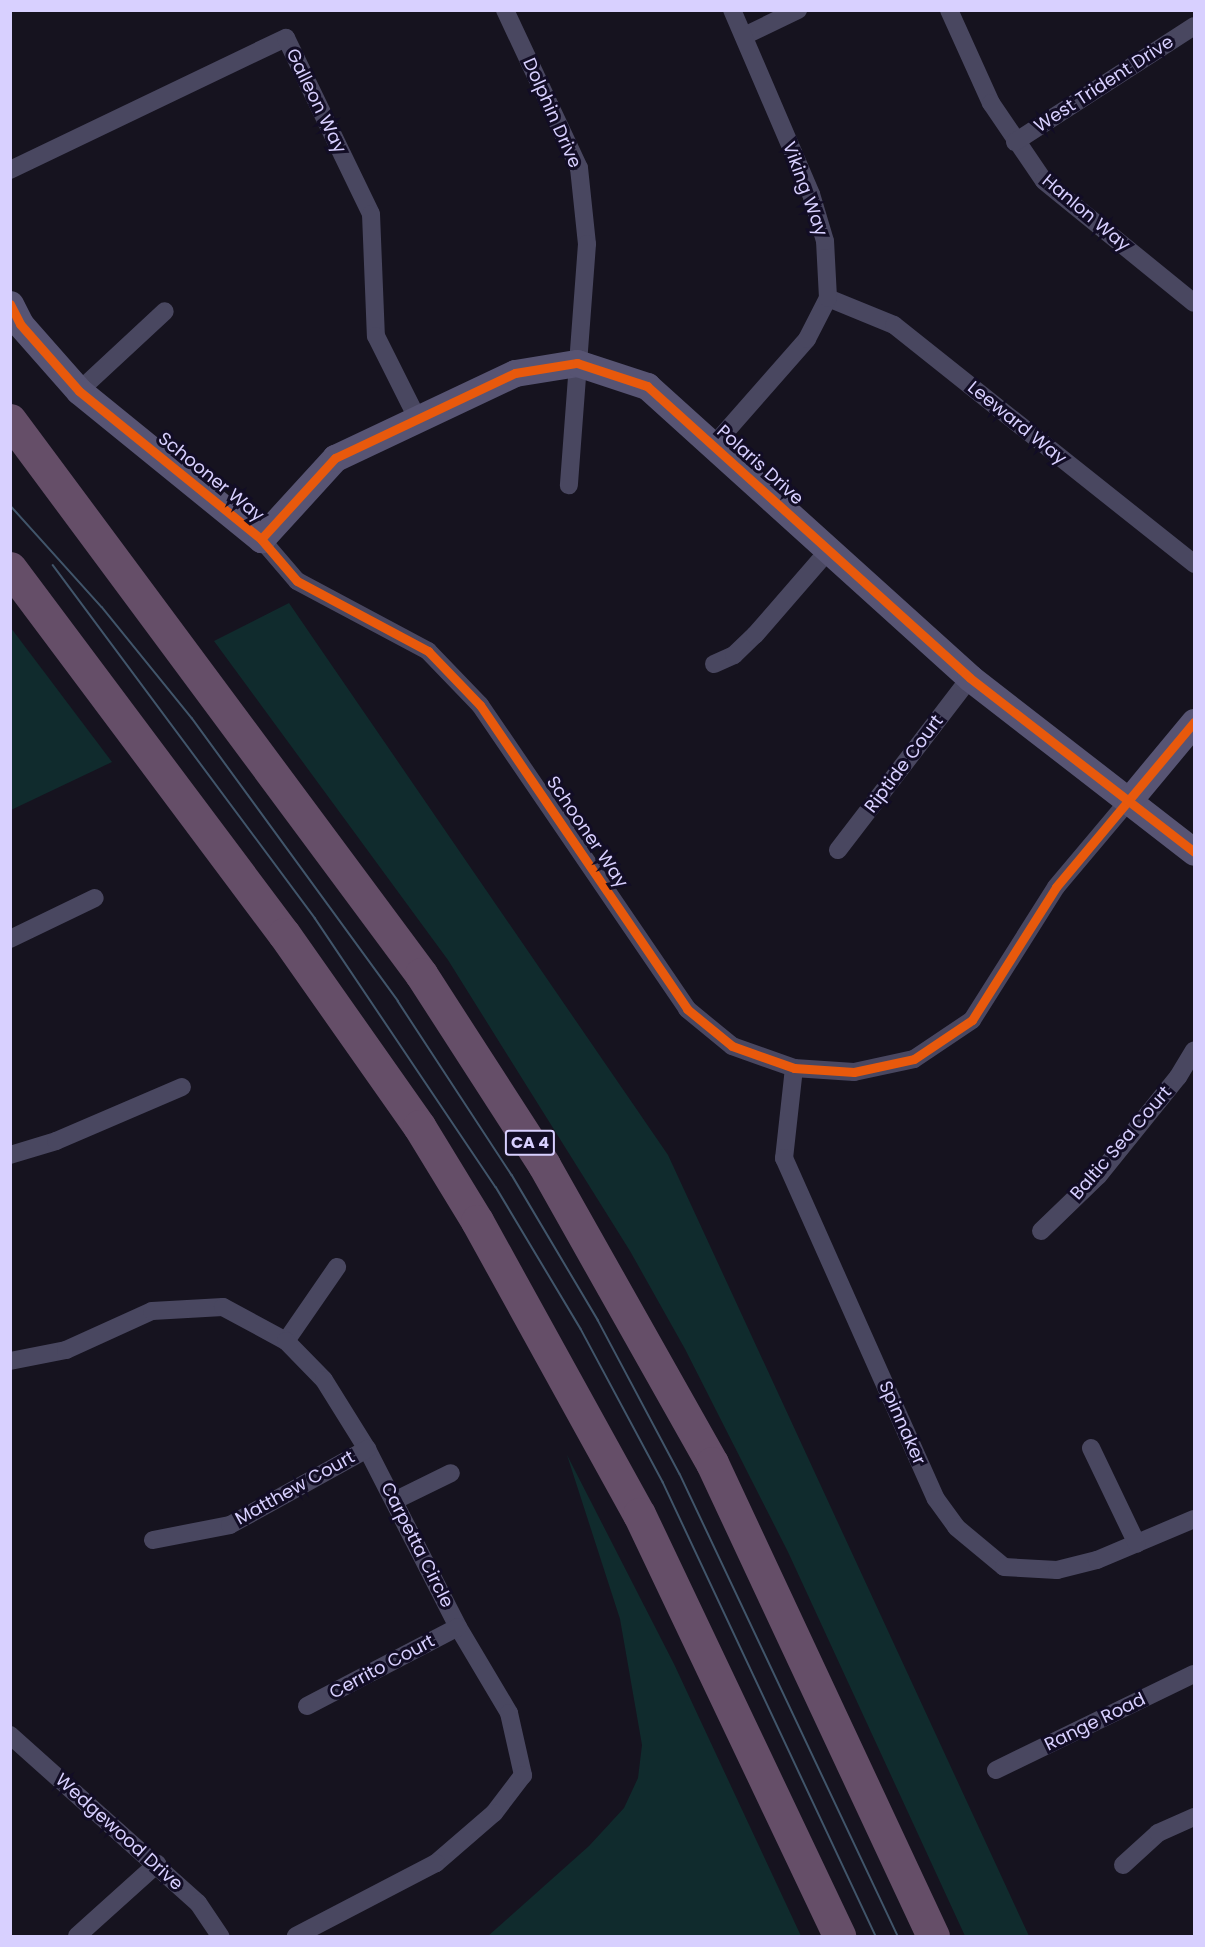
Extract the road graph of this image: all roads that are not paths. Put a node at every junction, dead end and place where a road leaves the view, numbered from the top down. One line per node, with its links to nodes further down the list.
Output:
1 (505, 10): 13 (street, Dolphin Drive)
2 (732, 10): 6 (street, Viking Way)
3 (798, 10): 6 (street)
4 (949, 10): 7 (street, Hanlon Way)
5 (1194, 26): 7 (street, West Trident Drive)
6 (744, 36): 9 (street, Viking Way)
7 (1015, 142): 10 (street, Hanlon Way)
8 (10, 170): 15 (street, Galleon Way)
9 (828, 298): 17 (street); 21 (street, Leeward Way)
10 (1194, 303)
11 (10, 304): 14 (street, Schooner Way)
12 (165, 311): 14 (street)
13 (577, 363): 15 (street, Polaris Drive); 17 (street, Polaris Drive); 18 (street, Dolphin Drive)
14 (79, 391): 19 (street, Schooner Way)
15 (417, 418): 19 (street, Polaris Drive)
16 (10, 420): 58 (highway, CA 4)
17 (714, 445): 20 (street, Polaris Drive)
18 (569, 485)
19 (261, 539): 32 (street, Schooner Way)
20 (829, 550): 23 (street); 24 (street, Polaris Drive)
21 (1194, 564)
22 (10, 568): 57 (highway)
23 (714, 664)
24 (970, 678): 26 (street, Polaris Drive); 27 (street, Riptide Court)
25 (1194, 722): 26 (street)
26 (1130, 799): 28 (street, Polaris Drive); 32 (street, Schooner Way)
27 (838, 850)
28 (1194, 852)
29 (95, 898): 30 (street)
30 (10, 939)
31 (1194, 1050): 35 (street, Baltic Sea Court)
32 (794, 1068): 45 (street, Spinnaker)
33 (183, 1087): 34 (street)
34 (10, 1155)
35 (1041, 1231)
36 (337, 1267): 37 (street)
37 (286, 1341): 38 (street, Carpetta Circle); 40 (street, Carpetta Circle)
38 (10, 1361)
39 (1091, 1448): 45 (street)
40 (367, 1449): 42 (street, Carpetta Circle); 44 (street, Matthew Court)
41 (451, 1473): 42 (street)
42 (396, 1500): 46 (street, Carpetta Circle)
43 (1194, 1519): 45 (street, Spinnaker)
44 (153, 1540)
45 (1137, 1544)
46 (458, 1627): 48 (street, Cerrito Court); 56 (street, Carpetta Circle)
47 (1193, 1678): 50 (street, Range Road)
48 (307, 1706)
49 (10, 1735): 52 (street, Wedgewood Drive)
50 (996, 1770)
51 (1194, 1816): 53 (street)
52 (157, 1864): 54 (street); 55 (street, Wedgewood Drive)
53 (1124, 1865)
54 (77, 1936)
55 (220, 1936)
56 (296, 1936)
57 (839, 1936)
58 (933, 1936)

